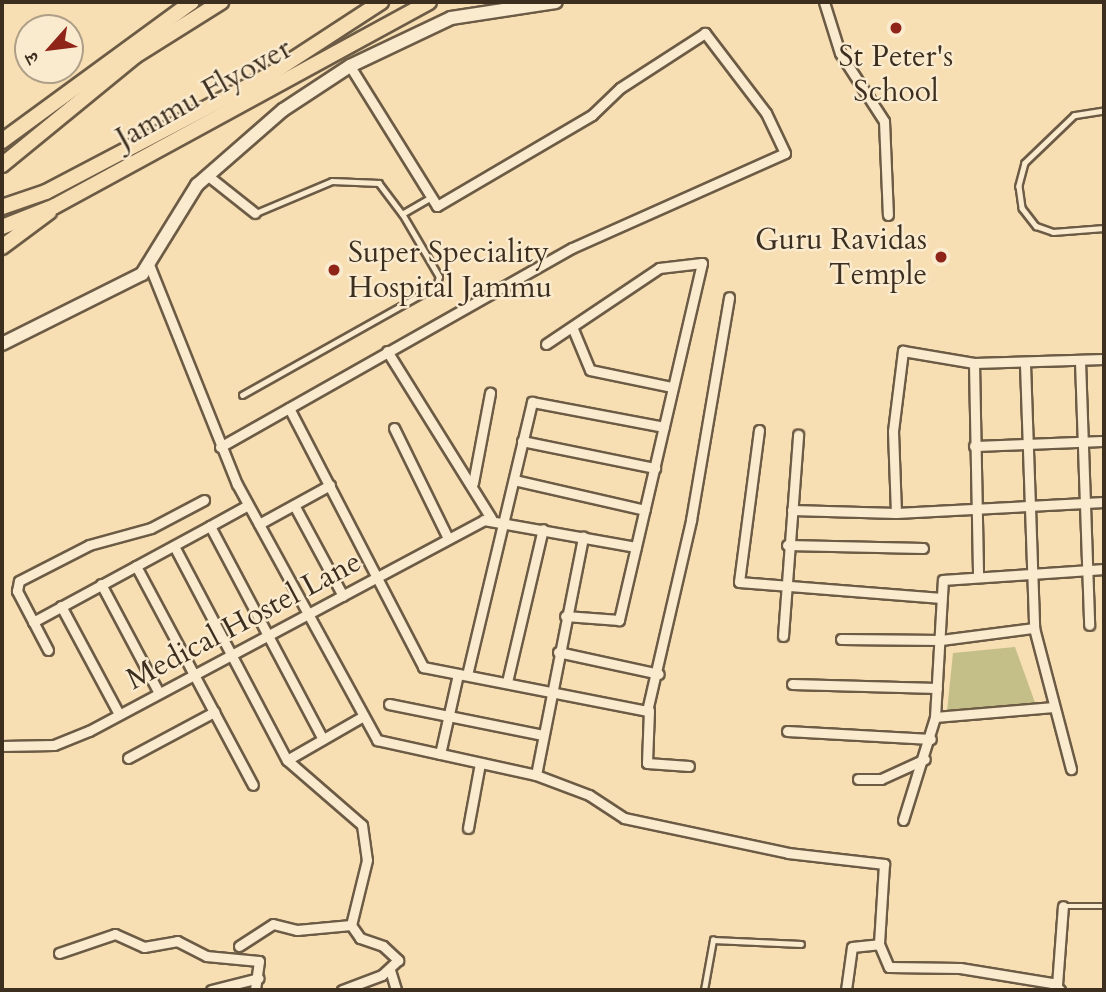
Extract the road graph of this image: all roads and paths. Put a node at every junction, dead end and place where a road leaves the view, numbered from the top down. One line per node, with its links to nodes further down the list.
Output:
1 (192, 2): 9 (main road)
2 (221, 2): 10 (main road)
3 (381, 2): 13 (main road, Jammu Flyover)
4 (429, 2): 14 (main road, Jammu Flyover)
5 (556, 2): 7 (street)
6 (824, 2): 17 (street)
7 (349, 66): 11 (street); 12 (street)
8 (1104, 111): 19 (lane)
9 (2, 141)
10 (2, 165)
11 (207, 175): 15 (street); 21 (street)
12 (430, 198): 16 (lane); 26 (street)
13 (2, 206)
14 (55, 206): 18 (main road, Jammu Flyover); 20 (main road)
15 (255, 213): 16 (lane)
16 (402, 214): 33 (lane)
17 (888, 215)
18 (2, 227)
19 (1104, 228)
20 (2, 247)
21 (150, 267): 24 (street); 44 (street)
22 (729, 297): 94 (street)
23 (573, 329): 25 (street); 31 (street); 31 (street)
24 (2, 344)
25 (546, 344)
26 (387, 351): 34 (street); 47 (street)
27 (1104, 359): 28 (street)
28 (1080, 361): 30 (street); 41 (street)
29 (974, 363): 30 (street); 43 (street); 58 (street)
30 (1025, 364): 42 (street)
31 (672, 387): 35 (street)
32 (490, 393): 47 (street)
33 (242, 395)
34 (289, 408): 44 (street); 48 (street)
35 (664, 427): 39 (street); 45 (street)
36 (394, 428): 65 (street)
37 (759, 430): 77 (street)
38 (798, 435): 57 (street)
39 (522, 441): 45 (street); 46 (street)
40 (1104, 441): 41 (street)
41 (1085, 442): 42 (street); 51 (street)
42 (1030, 445): 43 (street); 54 (street)
43 (974, 446): 55 (street)
44 (220, 447): 52 (street)
45 (655, 468): 56 (street)
46 (514, 480): 56 (street); 60 (street)
47 (472, 483): 59 (street)
48 (330, 485): 53 (street); 75 (street)
49 (204, 500): 83 (street)
50 (1104, 502): 51 (street)
51 (1087, 503): 54 (street); 72 (street)
52 (248, 505): 61 (street); 62 (street)
53 (294, 505): 61 (street); 78 (street)
54 (1033, 506): 55 (street); 73 (street)
55 (977, 509): 58 (street); 74 (street)
56 (645, 510): 68 (street)
57 (792, 510): 58 (street); 66 (street)
58 (896, 513)
59 (491, 518): 60 (street); 65 (street, Medical Hostel Lane)
60 (503, 520): 63 (street); 95 (street)
61 (259, 524): 81 (street)
62 (210, 526): 67 (street); 86 (street)
63 (543, 529): 64 (street); 96 (street)
64 (583, 537): 68 (street); 82 (street)
65 (449, 538): 75 (street, Medical Hostel Lane)
66 (787, 545): 69 (street); 77 (street)
67 (174, 546): 70 (street); 92 (street)
68 (636, 547): 82 (street)
69 (923, 548)
70 (136, 566): 76 (street); 93 (street)
71 (1104, 569): 72 (street)
72 (1088, 570): 73 (street); 84 (street)
73 (1034, 572): 74 (street); 85 (street)
74 (978, 575): 79 (street)
75 (379, 577): 78 (street, Medical Hostel Lane); 95 (street)
76 (101, 584): 80 (street); 100 (street)
77 (784, 590): 79 (street); 87 (street)
78 (343, 596): 81 (street, Medical Hostel Lane)
79 (941, 598): 89 (street)
80 (61, 606): 83 (street); 105 (street)
81 (307, 615): 86 (street, Medical Hostel Lane); 108 (street)
82 (565, 616): 91 (street)
83 (33, 622): 90 (street)
84 (1089, 625)
85 (1034, 628): 89 (street); 102 (street)
86 (268, 636): 92 (street, Medical Hostel Lane); 111 (street)
87 (783, 636)
88 (841, 639): 89 (street)
89 (941, 640): 98 (street)
90 (48, 650)
91 (558, 652): 94 (street); 99 (street)
92 (232, 655): 93 (street, Medical Hostel Lane); 117 (street)
93 (194, 674): 100 (street, Medical Hostel Lane); 104 (street)
94 (659, 674): 103 (street)
95 (462, 675): 96 (street); 106 (street)
96 (507, 682): 99 (street)
97 (792, 684): 98 (street)
98 (937, 688): 107 (street)
99 (550, 692): 103 (street); 110 (street)
100 (159, 693): 105 (street, Medical Hostel Lane)
101 (389, 704): 106 (street)
102 (1054, 707): 107 (street); 120 (street)
103 (649, 710): 119 (street)
104 (214, 712): 115 (street); 123 (street)
105 (119, 714): 113 (street, Medical Hostel Lane)
106 (447, 717): 110 (street); 114 (street)
107 (936, 717): 112 (street)
108 (360, 718): 111 (street); 114 (street)
109 (787, 731): 112 (street)
110 (543, 735): 121 (street)
111 (323, 739): 117 (street)
112 (931, 739): 116 (street)
113 (2, 746)
114 (440, 754): 118 (street)
115 (128, 758)
116 (925, 759): 122 (street); 124 (street)
117 (287, 760): 128 (street)
118 (480, 763): 121 (street); 125 (street)
119 (689, 766)
120 (1071, 769)
121 (536, 775): 130 (street)
122 (858, 779)
123 (253, 785)
124 (902, 820)
125 (468, 828)
126 (1063, 906): 127 (lane); 135 (street)
127 (1104, 906)
128 (351, 925): 131 (street); 133 (street)
129 (800, 944): 140 (lane)
130 (879, 944): 135 (street); 141 (street)
131 (239, 946)
132 (59, 953): 134 (street)
133 (390, 970): 138 (street); 139 (street)
134 (259, 978): 136 (street); 137 (street)
135 (1058, 988)
136 (211, 990)
137 (255, 990)
138 (342, 990)
139 (396, 990)
140 (704, 990)
141 (846, 990)

